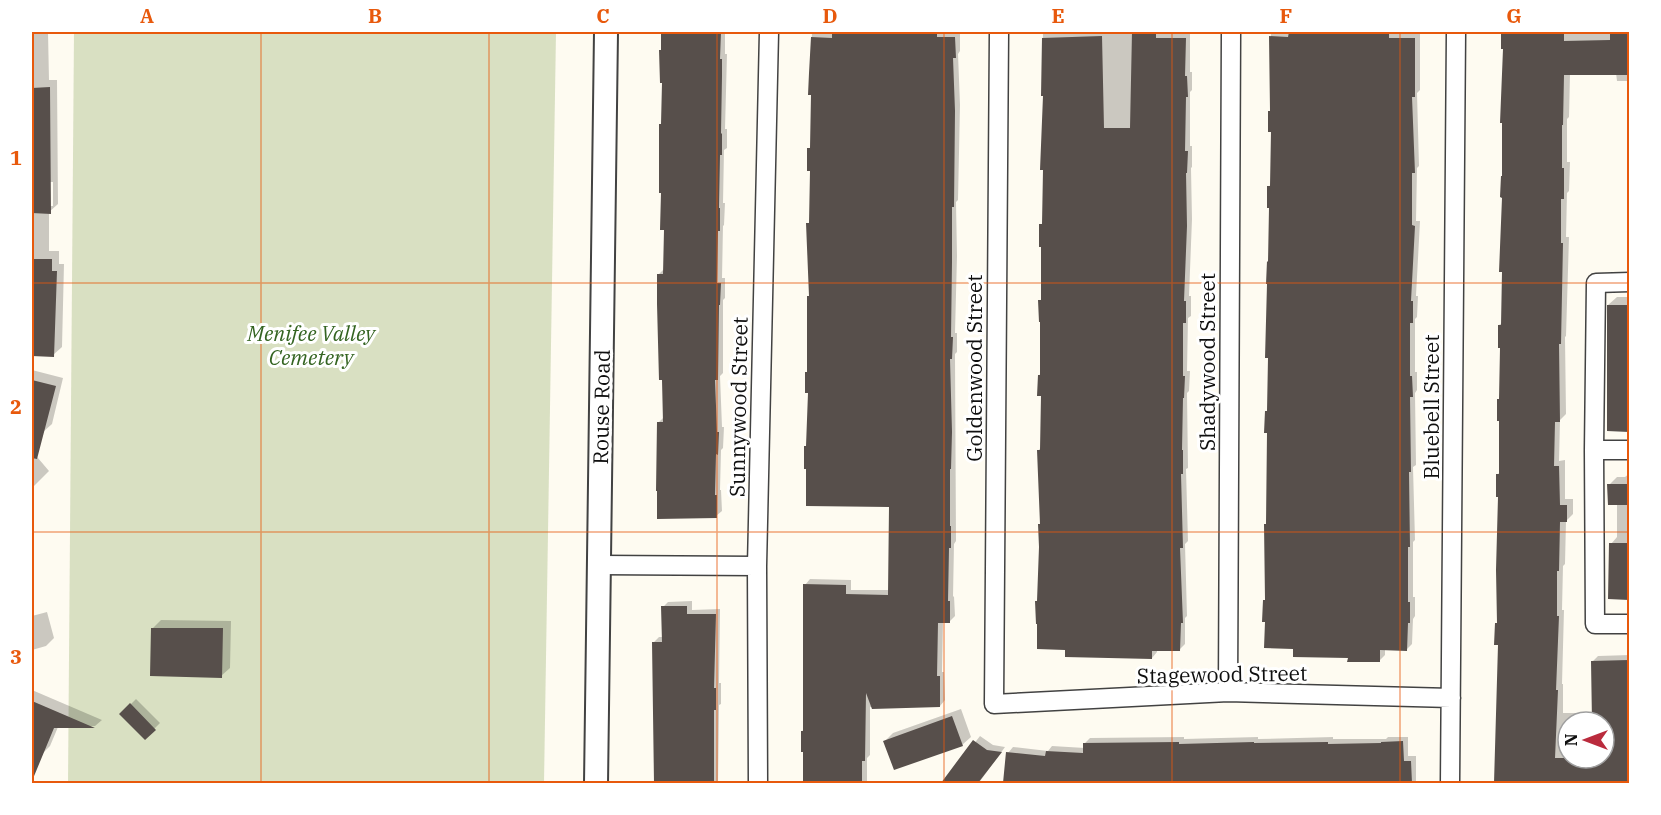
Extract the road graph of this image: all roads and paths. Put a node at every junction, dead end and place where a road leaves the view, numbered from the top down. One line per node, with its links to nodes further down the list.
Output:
1 (606, 32): 9 (street, Rouse Road)
2 (769, 32): 10 (street, Sunnywood Street)
3 (999, 32): 14 (street, Goldenwood Street)
4 (1231, 32): 12 (street, Shadywood Street)
5 (1456, 32): 13 (street, Bluebell Street)
6 (1629, 282): 7 (street)
7 (1594, 450): 8 (street); 11 (street)
8 (1629, 450)
9 (599, 565): 10 (street); 15 (street, Rouse Road)
10 (757, 566): 16 (street, Sunnywood Street)
11 (1629, 624)
12 (1228, 692): 13 (street, Stagewood Street); 14 (street, Stagewood Street)
13 (1451, 698): 17 (street, Bluebell Street)
14 (994, 704)
15 (596, 783)
16 (758, 783)
17 (1450, 783)

